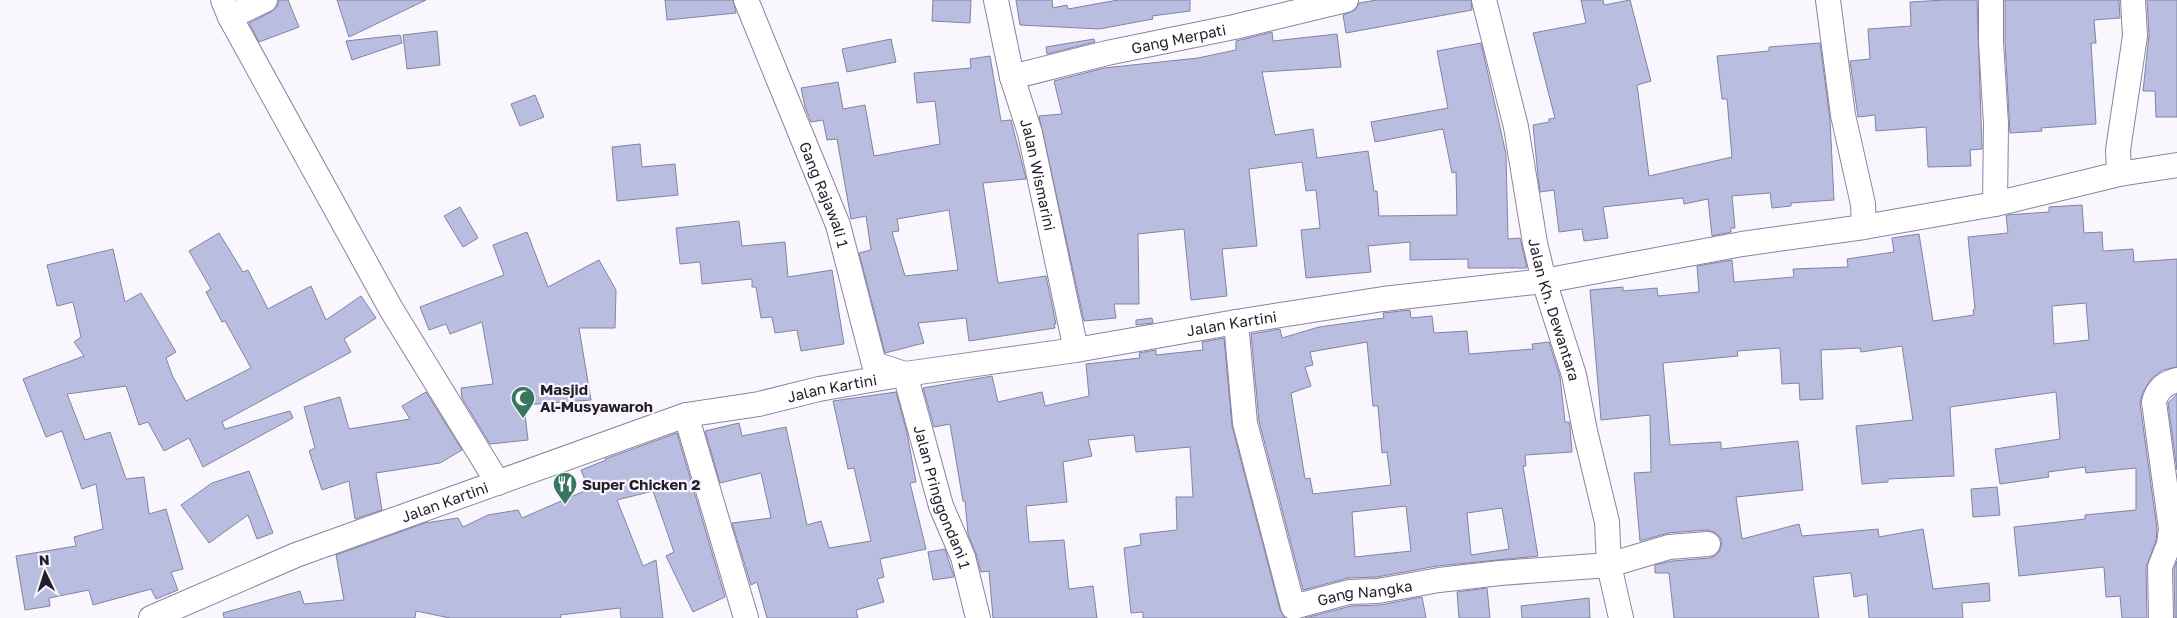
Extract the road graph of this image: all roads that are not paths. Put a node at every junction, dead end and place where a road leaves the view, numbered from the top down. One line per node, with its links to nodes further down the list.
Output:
1 (265, 0): 9 (street)
2 (746, 0): 18 (street, Gang Rajawali 1)
3 (996, 0): 10 (street, Jalan Wismarini)
4 (1346, 0): 10 (street, Gang Merpati)
5 (1484, 0): 15 (street, Jalan Kh. Dewantara)
6 (1828, 0): 14 (street)
7 (1991, 0): 13 (street)
8 (2133, 0): 12 (street)
9 (226, 8): 21 (street)
10 (1012, 77): 17 (street, Jalan Wismarini)
11 (2177, 165): 12 (street, Jalan Kartini)
12 (2119, 174): 13 (street, Jalan Kartini)
13 (1995, 204): 14 (street, Jalan Kartini)
14 (1864, 227): 15 (street, Jalan Kartini)
15 (1544, 281): 16 (street, Jalan Kartini); 23 (street, Jalan Kh. Dewantara)
16 (1236, 322): 17 (street, Jalan Kartini); 23 (street, Gang Nangka)
17 (1076, 350): 18 (street, Jalan Kartini)
18 (905, 374): 20 (street, Jalan Kartini); 26 (street, Jalan Pringgondani 1)
19 (2177, 380): 28 (street)
20 (686, 415): 21 (street, Jalan Kartini); 25 (street)
21 (498, 483): 24 (street, Jalan Kartini)
22 (1708, 544): 23 (street)
23 (1609, 565): 27 (street, Jalan Kh. Dewantara)
24 (151, 618)
25 (746, 618)
26 (978, 618)
27 (1621, 618)
28 (2161, 618)

